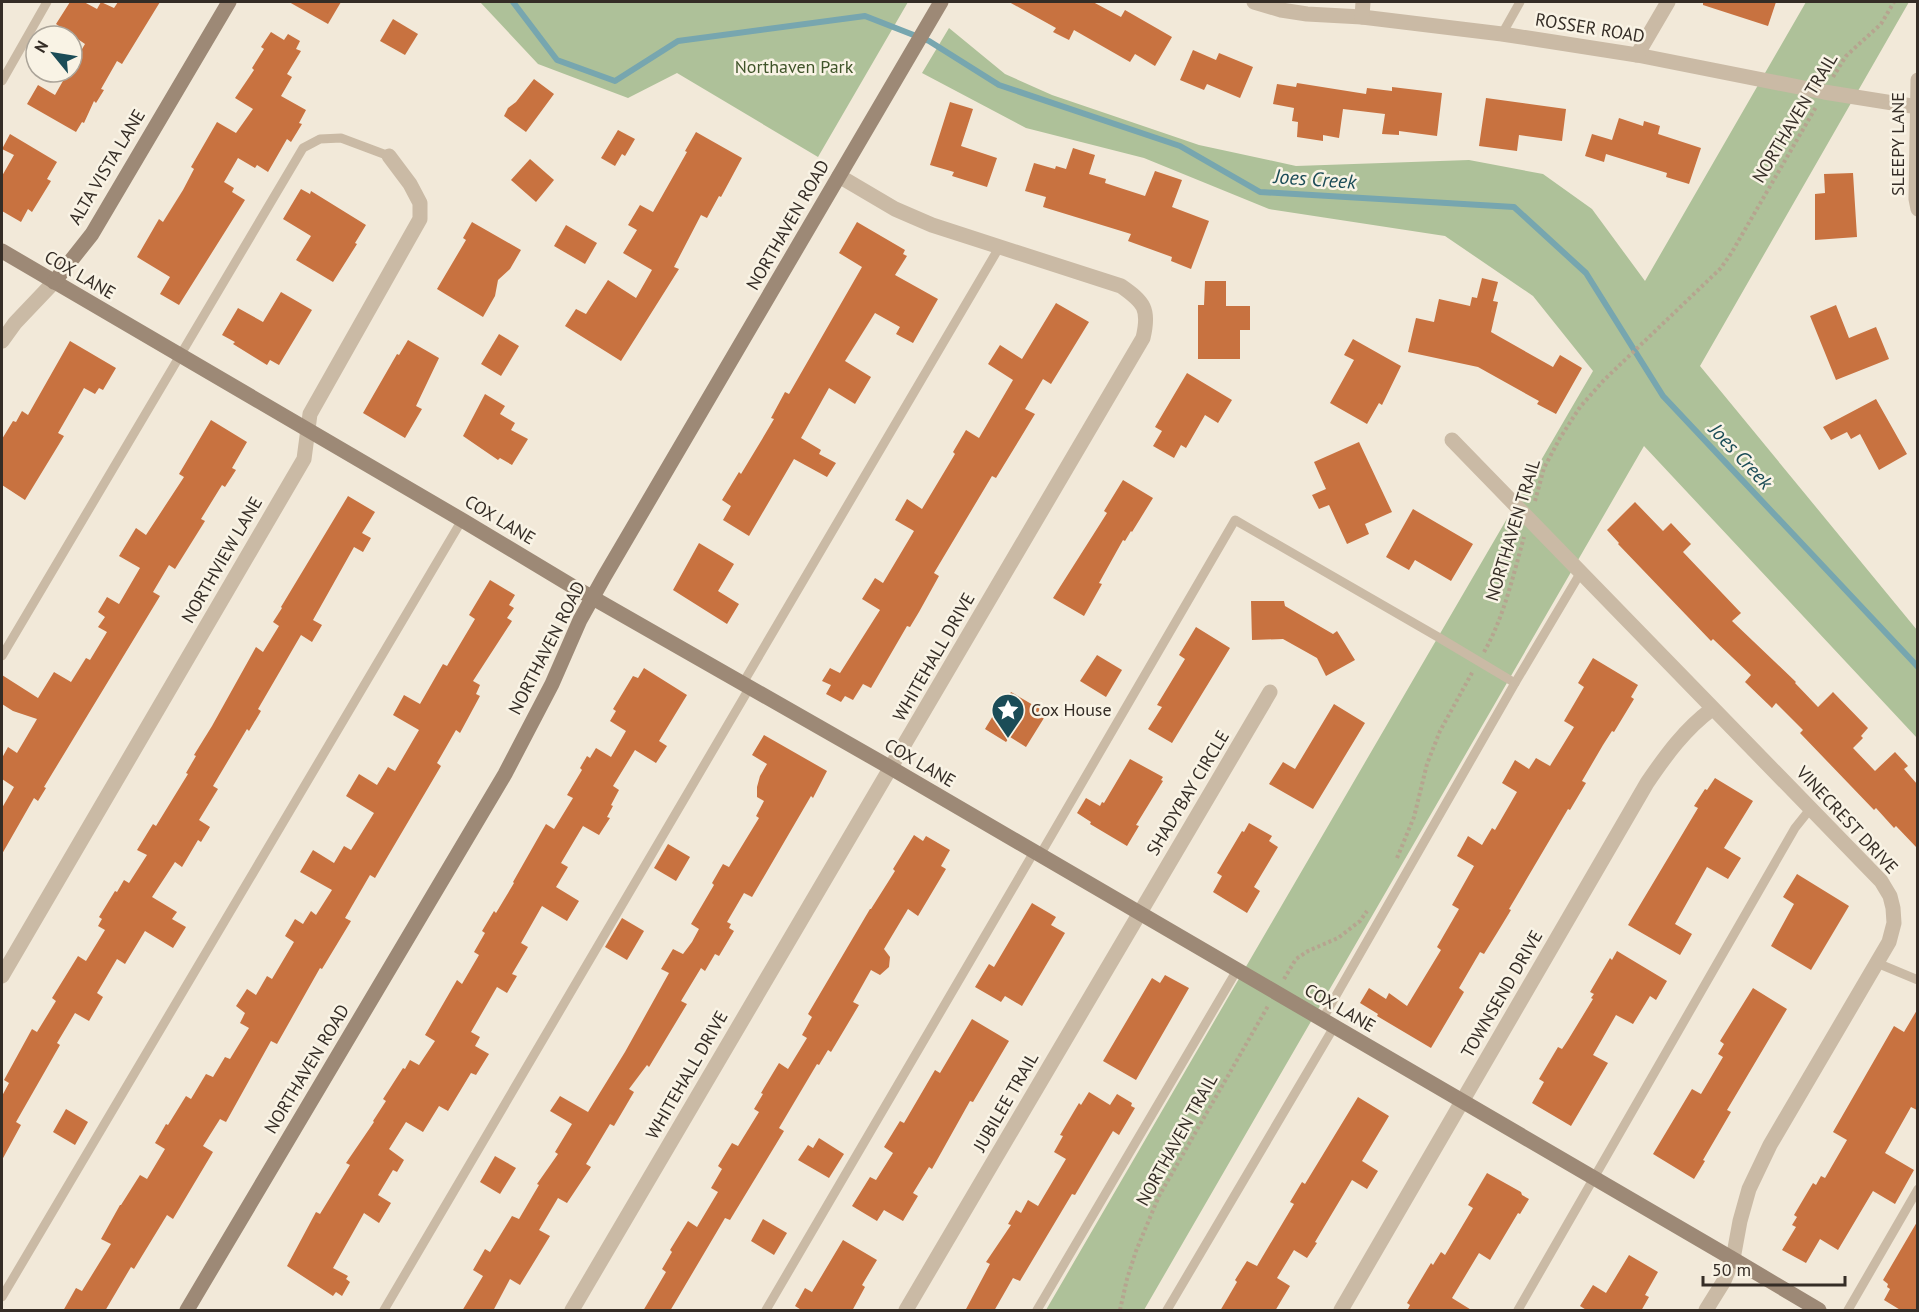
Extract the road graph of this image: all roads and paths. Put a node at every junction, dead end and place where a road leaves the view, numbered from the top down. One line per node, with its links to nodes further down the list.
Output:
1 (47, 2): 13 (lane)
2 (229, 2): 21 (street, ALTA VISTA LANE)
3 (941, 2): 17 (street, NORTHAVEN ROAD)
4 (1254, 2): 9 (street, ROSSER ROAD)
5 (1363, 2): 9 (street)
6 (1520, 2): 10 (lane)
7 (1668, 2): 11 (street)
8 (1894, 2): 14 (path, NORTHAVEN TRAIL)
9 (1362, 17): 10 (street, ROSSER ROAD)
10 (1503, 34): 11 (street, ROSSER ROAD)
11 (1637, 55): 14 (street, ROSSER ROAD)
12 (1917, 80): 15 (street, SLEEPY LANE)
13 (2, 81)
14 (1824, 92): 15 (street, ROSSER ROAD); 26 (path, NORTHAVEN TRAIL)
15 (1917, 106): 18 (street, SLEEPY LANE)
16 (390, 156): 23 (lane); 24 (street, NORTHVIEW LANE)
17 (839, 176): 19 (street, WHITEHALL DRIVE); 29 (street, NORTHAVEN ROAD)
18 (1917, 209)
19 (1000, 246): 33 (lane); 36 (street, WHITEHALL DRIVE)
20 (2, 251): 21 (street, COX LANE)
21 (54, 282): 22 (street, ALTA VISTA LANE); 23 (street, COX LANE)
22 (2, 341)
23 (180, 356): 24 (street, COX LANE); 30 (lane)
24 (308, 430): 27 (street, COX LANE); 45 (street, NORTHVIEW LANE)
25 (1452, 441): 26 (street, VINECREST DRIVE)
26 (1530, 519): 28 (street, VINECREST DRIVE); 31 (path, NORTHAVEN TRAIL)
27 (462, 520): 29 (street, COX LANE); 53 (lane)
28 (1581, 572): 32 (lane); 35 (street, VINECREST DRIVE)
29 (593, 598): 33 (street, COX LANE); 54 (street, NORTHAVEN ROAD)
30 (2, 656)
31 (1479, 661): 32 (lane); 38 (lane); 39 (path, NORTHAVEN TRAIL)
32 (1515, 683): 48 (lane)
33 (747, 685): 36 (street, COX LANE); 55 (lane)
34 (1270, 693): 41 (street, SHADYBAY CIRCLE)
35 (1712, 709): 37 (street, VINECREST DRIVE); 49 (street, TOWNSEND DRIVE)
36 (891, 768): 38 (street, COX LANE); 56 (street, WHITEHALL DRIVE)
37 (1811, 808): 42 (street, VINECREST DRIVE); 50 (lane)
38 (1038, 854): 41 (street, COX LANE); 57 (lane)
39 (1393, 867)
40 (1372, 903): 44 (path)
41 (1139, 913): 43 (street, COX LANE); 58 (street, JUBILEE TRAIL)
42 (1877, 963): 46 (lane); 52 (street, VINECREST DRIVE)
43 (1237, 970): 48 (street, COX LANE); 59 (lane)
44 (1288, 971)
45 (2, 976)
46 (1917, 980)
47 (1259, 1022): 60 (path, NORTHAVEN TRAIL)
48 (1328, 1023): 49 (street, COX LANE); 61 (lane)
49 (1463, 1102): 50 (street, COX LANE); 62 (street, TOWNSEND DRIVE)
50 (1594, 1178): 52 (street, COX LANE); 63 (lane)
51 (1917, 1189): 66 (lane)
52 (1733, 1258): 64 (street, VINECREST DRIVE); 65 (street, COX LANE)
53 (2, 1298)
54 (187, 1311)
55 (384, 1311)
56 (572, 1311)
57 (766, 1311)
58 (906, 1311)
59 (1037, 1311)
60 (1120, 1311)
61 (1167, 1311)
62 (1341, 1311)
63 (1518, 1311)
64 (1706, 1311)
65 (1819, 1311)
66 (1848, 1311)

